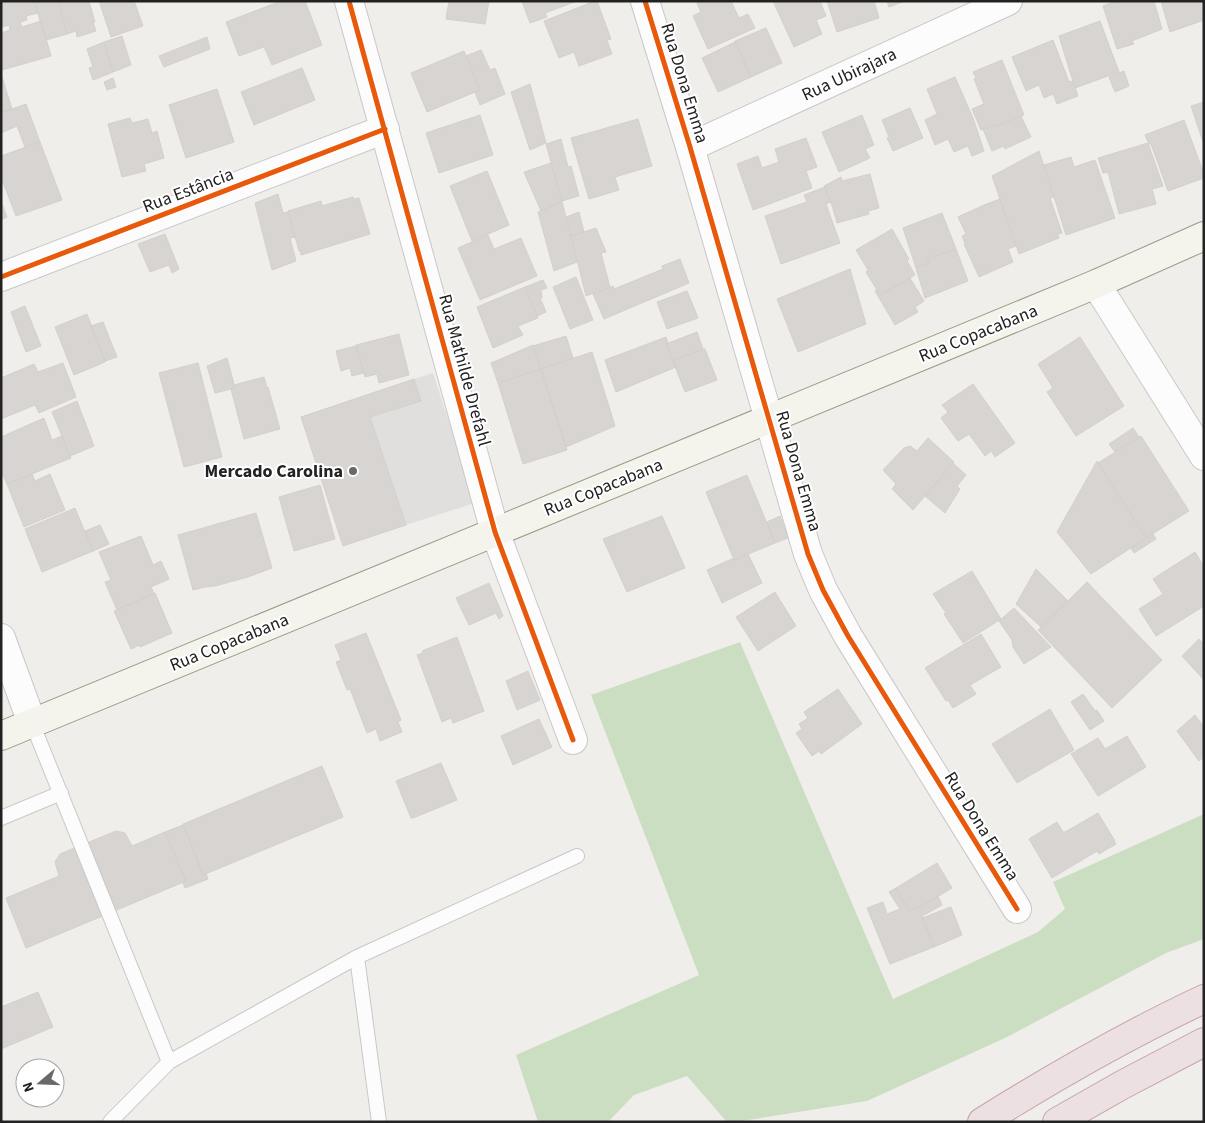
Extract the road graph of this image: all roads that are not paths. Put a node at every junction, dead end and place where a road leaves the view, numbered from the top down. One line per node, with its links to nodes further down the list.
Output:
1 (349, 1): 4 (street, Rua Mathilde Drefahl)
2 (645, 1): 5 (street, Rua Dona Emma)
3 (1008, 1): 5 (street, Rua Ubirajara)
4 (385, 129): 7 (street, Rua Estância); 11 (street, Rua Mathilde Drefahl)
5 (690, 147): 9 (street, Rua Dona Emma)
6 (1204, 236): 8 (main road, Rua Copacabana)
7 (1, 277)
8 (1096, 284): 9 (main road, Rua Copacabana); 10 (street)
9 (770, 419): 11 (main road, Rua Copacabana); 19 (street, Rua Dona Emma)
10 (1204, 456)
11 (495, 532): 13 (main road, Rua Copacabana); 15 (street, Rua Mathilde Drefahl)
12 (1, 638): 13 (street)
13 (32, 723): 14 (main road, Rua Copacabana); 16 (lane)
14 (1, 736)
15 (573, 740)
16 (60, 793): 17 (lane); 23 (lane)
17 (1, 818)
18 (577, 856): 20 (lane)
19 (1017, 909)
20 (357, 957): 23 (lane); 25 (lane)
21 (1204, 999): 26 (highway)
22 (1204, 1042): 27 (highway)
23 (169, 1062): 24 (lane)
24 (110, 1122)
25 (379, 1122)
26 (982, 1122)
27 (1057, 1122)

